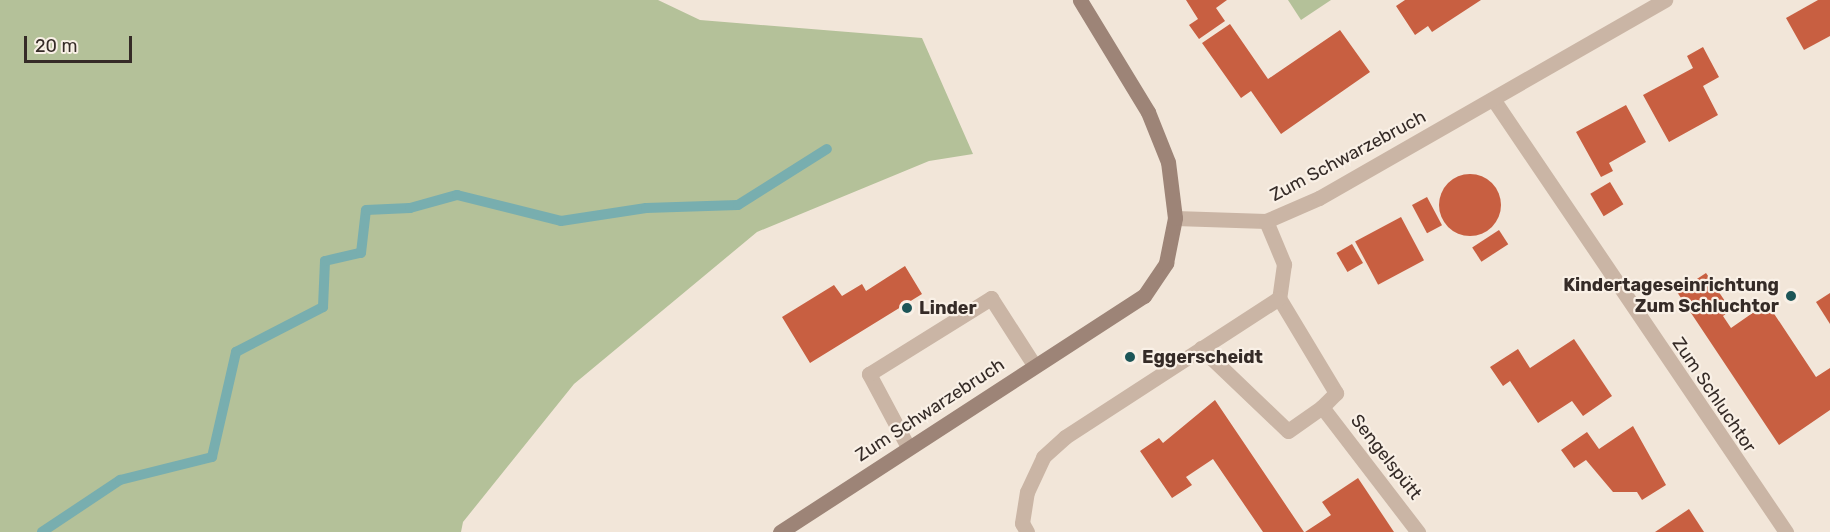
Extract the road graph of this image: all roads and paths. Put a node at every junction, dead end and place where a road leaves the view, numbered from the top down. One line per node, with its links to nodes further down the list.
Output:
1 (1080, 0): 4 (street)
2 (1665, 0): 3 (street, Zum Schwarzebruch)
3 (1492, 99): 5 (street, Zum Schwarzebruch); 14 (street, Zum Schluchtor)
4 (1175, 218): 5 (street, Zum Schwarzebruch); 8 (street, Zum Schwarzebruch)
5 (1266, 221): 6 (street)
6 (1279, 298): 7 (street); 9 (street)
7 (1201, 348): 9 (street); 12 (street)
8 (1034, 365): 10 (street, Zum Schwarzebruch); 10 (street)
9 (1322, 406): 13 (street, Sengelspütt)
10 (908, 447): 11 (street, Zum Schwarzebruch)
11 (780, 532)
12 (1027, 532)
13 (1418, 532)
14 (1786, 532)

